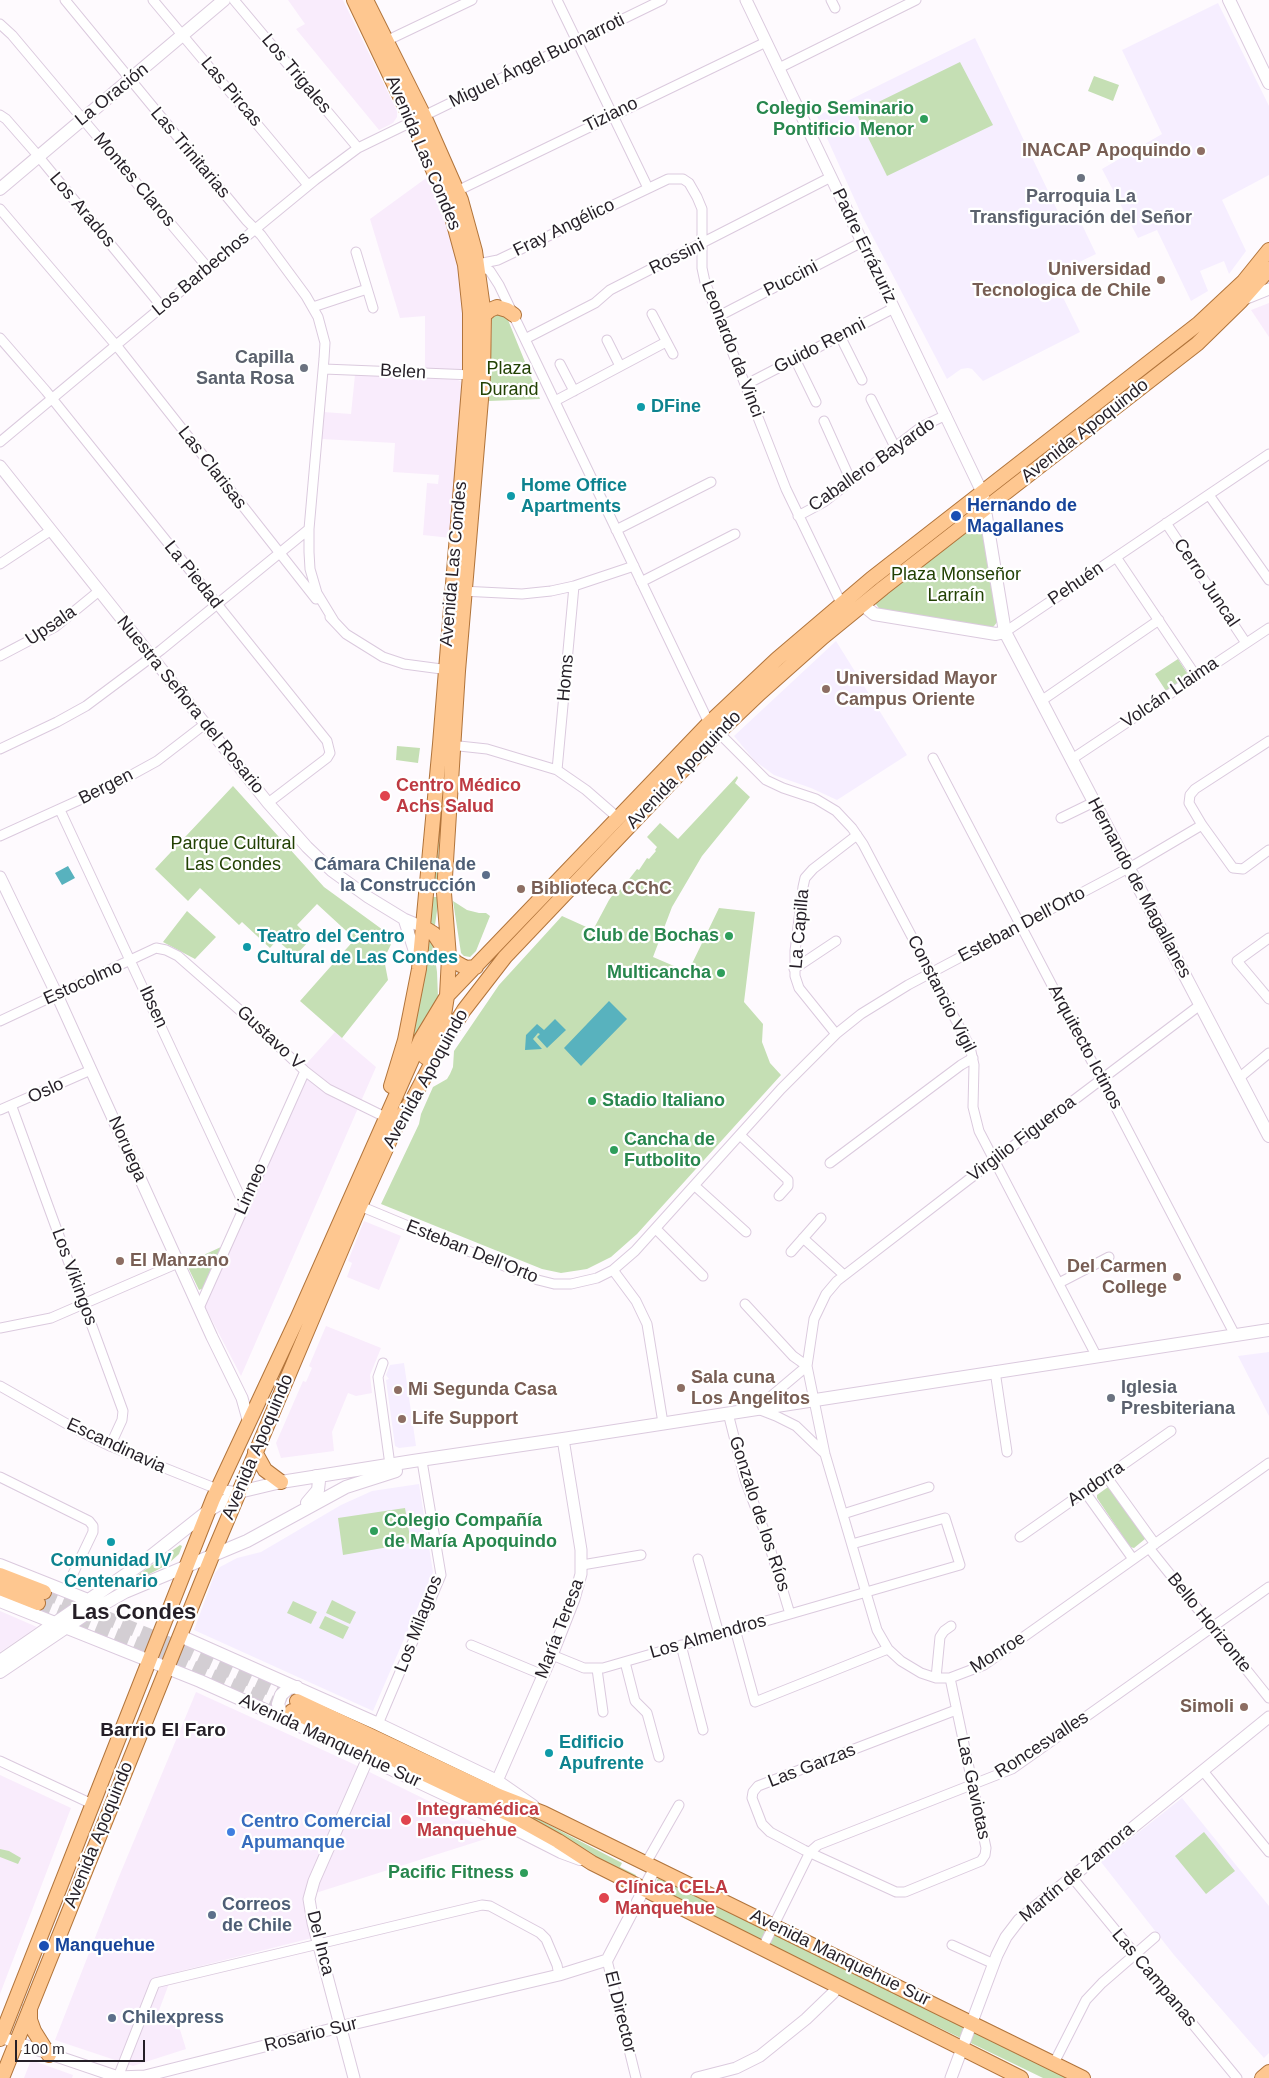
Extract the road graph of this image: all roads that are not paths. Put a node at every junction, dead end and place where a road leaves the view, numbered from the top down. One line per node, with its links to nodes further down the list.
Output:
1 (65, 0): 19 (street, Las Trinitarias)
2 (153, 0): 14 (street, Las Pircas)
3 (224, 0): 14 (main road, La Oración)
4 (234, 0): 25 (street, Los Trigales)
5 (354, 0): 24 (main road, Avenida Las Condes)
6 (366, 0): 16 (main road, Avenida Las Condes)
7 (557, 0): 15 (street)
8 (662, 0): 15 (street, Miguel Ángel Buonarroti)
9 (746, 0): 17 (street, Padre Errázuriz)
10 (916, 0): 18 (street)
11 (1229, 0): 20 (main road)
12 (465, 1): 16 (street)
13 (0, 24): 23 (street, Montes Claros)
14 (183, 35): 19 (main road, La Oración); 28 (street, Las Pircas)
15 (577, 41): 22 (street); 24 (street, Miguel Ángel Buonarroti)
16 (386, 42): 24 (main road, Avenida Las Condes)
17 (766, 42): 18 (street, Padre Errázuriz); 22 (street, Tiziano)
18 (778, 68): 27 (street, Padre Errázuriz)
19 (130, 80): 23 (main road, La Oración); 33 (street, Las Trinitarias)
20 (1269, 83)
21 (0, 115): 26 (street, Los Arados)
22 (612, 115): 29 (street); 31 (street, Tiziano)
23 (82, 119): 26 (main road, La Oración); 39 (street, Montes Claros)
24 (418, 119): 25 (street, Los Barbechos); 31 (main road, Avenida Las Condes); 65 (main road, Avenida Las Condes)
25 (358, 148): 28 (street, Los Barbechos)
26 (38, 156): 30 (main road, La Oración); 44 (street, Los Arados)
27 (831, 177): 34 (street, Padre Errázuriz); 35 (street, Rossini)
28 (308, 185): 33 (street, Los Barbechos)
29 (648, 188): 35 (street, Leonardo da Vinci); 38 (street, Fray Angélico)
30 (0, 189)
31 (457, 191): 38 (main road, Avenida Las Condes)
32 (0, 209): 58 (street, Las Clarisas)
33 (255, 229): 39 (street, Los Barbechos); 45 (street, Las Trinitarias)
34 (862, 242): 47 (street, Padre Errázuriz); 51 (street, Puccini)
35 (703, 244): 51 (street, Leonardo da Vinci); 54 (street, Rossini)
36 (1269, 250): 57 (main road, Avenida Apoquindo)
37 (356, 252): 41 (street)
38 (478, 264): 49 (main road, Avenida Las Condes); 50 (street, Constancio Vigil)
39 (208, 268): 44 (street, Los Barbechos)
40 (1269, 269): 43 (main road, Avenida Apoquindo)
41 (367, 289): 45 (street); 46 (street)
42 (1269, 289): 43 (street)
43 (1241, 301): 63 (main road, Avenida Apoquindo)
44 (162, 307): 58 (street, Los Barbechos)
45 (313, 307): 64 (street, Las Trinitarias)
46 (373, 308)
47 (894, 308): 52 (street, Guido Renni); 73 (street, Padre Errázuriz)
48 (652, 314): 56 (street)
49 (484, 315): 50 (main road); 65 (main road, Avenida Las Condes)
50 (514, 315): 54 (street, Constancio Vigil)
51 (719, 316): 67 (street, Leonardo da Vinci)
52 (840, 336): 60 (street, Guido Renni); 66 (street)
53 (0, 338): 69 (street, La Piedad)
54 (525, 339): 71 (street, Constancio Vigil)
55 (606, 340): 62 (street)
56 (666, 342): 59 (street); 62 (street)
57 (1176, 342): 63 (main road); 81 (main road, Avenida Apoquindo)
58 (116, 346): 69 (street, Los Barbechos); 90 (street, Las Clarisas)
59 (673, 354)
60 (795, 359): 67 (street, Guido Renni); 72 (street)
61 (560, 364): 68 (street)
62 (620, 366): 68 (street)
63 (1169, 366): 83 (main road, Avenida Apoquindo)
64 (324, 369): 65 (street, Belen); 86 (street, Las Trinitarias)
65 (476, 376): 99 (main road, Avenida Las Condes)
66 (862, 380)
67 (745, 385): 84 (street, Leonardo da Vinci)
68 (574, 391): 71 (street)
69 (52, 398): 75 (street, Los Barbechos); 101 (street, La Piedad)
70 (871, 398): 76 (street)
71 (555, 401): 88 (street, Constancio Vigil)
72 (816, 402)
73 (946, 415): 76 (street, Caballero Bayardo); 81 (street, Padre Errázuriz)
74 (824, 421): 79 (street)
75 (0, 442)
76 (895, 447): 79 (street, Caballero Bayardo)
77 (1268, 458): 82 (street, Pehuén)
78 (0, 466): 87 (street, Nuestra Señora del Rosario)
79 (850, 481): 84 (street, Caballero Bayardo)
80 (711, 482): 88 (street)
81 (982, 492): 83 (main road, Hernando de Magallanes); 94 (main road, Avenida Apoquindo)
82 (1209, 495): 85 (street, Pehuén); 95 (street)
83 (985, 509): 102 (main road, Avenida Apoquindo); 106 (main road, Hernando de Magallanes)
84 (798, 516): 100 (street, Leonardo da Vinci)
85 (1166, 523): 91 (street, Pehuén); 107 (street, Cerro Juncal)
86 (309, 529): 90 (street); 104 (street, Las Trinitarias)
87 (50, 530): 92 (street); 98 (street, Nuestra Señora del Rosario)
88 (616, 530): 93 (street, Constancio Vigil)
89 (736, 534): 96 (street)
90 (279, 554): 101 (street); 104 (street, Las Clarisas)
91 (1116, 557): 103 (street); 106 (street, Pehuén)
92 (0, 564)
93 (634, 566): 96 (street, Constancio Vigil); 97 (street)
94 (871, 579): 100 (main road, Avenida Apoquindo); 102 (main road)
95 (1269, 580)
96 (641, 582): 114 (street, Constancio Vigil)
97 (574, 586): 99 (street); 121 (street, Homs)
98 (99, 591): 108 (street, Upsala); 109 (street, Nuestra Señora del Rosario)
99 (458, 591): 110 (main road, Avenida Las Condes)
100 (841, 603): 114 (main road, Avenida Apoquindo)
101 (217, 605): 109 (street); 123 (street, La Piedad)
102 (863, 605): 106 (main road); 114 (main road, Avenida Apoquindo)
103 (1158, 620): 111 (street); 112 (street)
104 (334, 621): 110 (street, Las Clarisas)
105 (1269, 628): 107 (street, Volcán Llaima)
106 (1005, 632): 112 (main road, Hernando de Magallanes)
107 (1246, 643): 111 (street, Volcán Llaima)
108 (0, 656)
109 (152, 657): 113 (street, Nuestra Señora del Rosario); 118 (street)
110 (452, 670): 116 (main road, Avenida Las Condes); 117 (main road, Avenida Las Condes)
111 (1196, 676): 120 (street, Volcán Llaima)
112 (1041, 701): 120 (main road, Hernando de Magallanes)
113 (206, 724): 123 (street, Nuestra Señora del Rosario); 124 (street, Bergen)
114 (713, 728): 125 (main road, Avenida Apoquindo); 128 (street, Constancio Vigil); 160 (main road, Avenida Apoquindo)
115 (1269, 740): 127 (street)
116 (440, 744): 117 (street); 135 (main road, Avenida Las Condes)
117 (454, 745): 121 (street); 139 (main road, Avenida Las Condes)
118 (0, 749)
119 (934, 758): 134 (street, Arquitecto Ictinos)
120 (1072, 759): 122 (main road, Hernando de Magallanes)
121 (557, 770): 125 (street)
122 (1094, 802): 126 (street); 131 (main road, Hernando de Magallanes)
123 (268, 803): 133 (street, Nuestra Señora del Rosario)
124 (60, 810): 129 (street, Bergen); 140 (street, Ibsen)
125 (617, 818): 141 (main road, Avenida Apoquindo)
126 (1061, 818)
127 (1202, 825): 130 (street); 131 (street, Esteban Dell'Orto)
128 (857, 835): 143 (street, La Capilla); 144 (street, Constancio Vigil)
129 (0, 836)
130 (1269, 850)
131 (1128, 868): 134 (street, Esteban Dell'Orto); 148 (main road, Hernando de Magallanes)
132 (0, 877): 145 (street, Noruega)
133 (404, 919): 135 (street, Nuestra Señora del Rosario); 142 (street)
134 (1021, 925): 144 (street, Esteban Dell'Orto); 156 (street, Arquitecto Ictinos)
135 (424, 926): 139 (main road); 142 (main road, Avenida Las Condes)
136 (1269, 938): 147 (street)
137 (836, 941): 143 (street)
138 (166, 950): 140 (street, Estocolmo); 154 (street, Gustavo V)
139 (449, 957): 141 (main road); 146 (main road, Avenida Las Condes)
140 (131, 961): 145 (street, Estocolmo); 168 (street, Ibsen)
141 (476, 967): 146 (main road, Avenida Apoquindo)
142 (419, 969): 159 (main road, Avenida Las Condes)
143 (794, 969): 150 (street, La Capilla)
144 (930, 973): 150 (street, Esteban Dell'Orto); 152 (street, Constancio Vigil)
145 (56, 994): 149 (street, Estocolmo); 153 (street, Noruega)
146 (447, 996): 160 (main road, Avenida Las Condes); 163 (main road, Avenida Apoquindo)
147 (1269, 1000)
148 (1200, 1005): 155 (main road, Hernando de Magallanes); 156 (street, Virgilio Figueroa)
149 (0, 1021)
150 (836, 1034): 161 (street, Esteban Dell'Orto)
151 (1269, 1053): 155 (street)
152 (973, 1058): 164 (street, Constancio Vigil); 165 (street)
153 (91, 1070): 157 (street, Oslo); 176 (street, Noruega)
154 (305, 1071): 159 (street, Gustavo V); 168 (street, Linneo)
155 (1239, 1078): 162 (main road, Hernando de Magallanes)
156 (1102, 1079): 164 (street, Virgilio Figueroa); 186 (street, Arquitecto Ictinos)
157 (12, 1107): 158 (street, Oslo); 181 (street, Los Vikingos)
158 (0, 1110)
159 (381, 1115): 163 (main road, Avenida Las Condes)
160 (399, 1120): 169 (main road, Avenida Apoquindo)
161 (740, 1135): 166 (street, Esteban Dell'Orto); 167 (street)
162 (1269, 1136)
163 (373, 1144): 195 (main road, Avenida Apoquindo)
164 (994, 1160): 178 (street, Virgilio Figueroa); 180 (street, Constancio Vigil)
165 (830, 1163)
166 (695, 1186): 171 (street, Esteban Dell'Orto); 172 (street)
167 (779, 1196)
168 (244, 1205): 183 (street, Linneo)
169 (360, 1206): 177 (street, Esteban Dell'Orto); 200 (main road, Avenida Apoquindo)
170 (821, 1218): 173 (street)
171 (656, 1228): 177 (street, Esteban Dell'Orto); 179 (street)
172 (746, 1232)
173 (803, 1238): 174 (street); 178 (street)
174 (791, 1252)
175 (1109, 1257): 180 (street)
176 (178, 1263): 181 (street); 183 (street, Noruega)
177 (613, 1270): 196 (street)
178 (844, 1275): 189 (street, Virgilio Figueroa)
179 (703, 1276)
180 (1059, 1283): 187 (street, Constancio Vigil)
181 (84, 1304): 184 (street); 199 (street, Los Vikingos)
182 (745, 1304): 189 (street)
183 (199, 1308): 195 (street, Noruega)
184 (0, 1328)
185 (1269, 1330): 186 (main road)
186 (1235, 1335): 187 (main road)
187 (1097, 1357): 190 (main road)
188 (383, 1363): 205 (street)
189 (807, 1366): 192 (street, Virgilio Figueroa); 193 (street)
190 (995, 1372): 192 (main road); 201 (street)
191 (0, 1386): 199 (street, Escandinavia)
192 (813, 1400): 193 (main road); 202 (street, Monroe)
193 (756, 1408): 194 (main road); 202 (street, Monroe)
194 (728, 1413): 196 (main road); 234 (street, Gonzalo de los Ríos)
195 (249, 1422): 211 (main road, Avenida Apoquindo)
196 (663, 1423): 198 (main road)
197 (1171, 1431): 208 (street, Andorra)
198 (563, 1440): 203 (main road); 225 (street, María Teresa)
199 (110, 1446): 211 (street, Escandinavia)
200 (255, 1452): 209 (main road); 212 (main road, Avenida Apoquindo)
201 (1007, 1452)
202 (825, 1454): 215 (street, Monroe)
203 (422, 1461): 205 (main road); 216 (main road); 259 (street, Los Milagros)
204 (1269, 1463): 219 (street, Monroe)
205 (390, 1465): 207 (main road)
206 (0, 1476): 228 (street)
207 (316, 1476): 209 (main road); 216 (main road)
208 (1106, 1476): 213 (street, Andorra); 219 (street, Bello Horizonte)
209 (281, 1482): 212 (main road)
210 (929, 1487): 215 (street)
211 (217, 1489): 212 (street, Escandinavia); 214 (main road, Avenida Apoquindo)
212 (239, 1492): 214 (main road); 221 (main road, Avenida Apoquindo)
213 (1085, 1492): 217 (street, Andorra); 223 (street)
214 (208, 1511): 226 (main road, Avenida Apoquindo); 232 (main road)
215 (843, 1514): 218 (street, Monroe)
216 (294, 1515): 221 (main road)
217 (1020, 1537)
218 (852, 1544): 231 (street, Monroe); 231 (street, Los Almendros)
219 (1152, 1546): 223 (street, Monroe); 237 (street, Bello Horizonte)
220 (641, 1555): 225 (street)
221 (212, 1556): 226 (main road); 240 (main road, Avenida Apoquindo)
222 (698, 1559): 239 (street)
223 (1133, 1559): 253 (street, Monroe)
224 (0, 1565): 232 (main road)
225 (582, 1565): 244 (street, María Teresa)
226 (184, 1567): 235 (main road); 245 (main road, Avenida Apoquindo)
227 (0, 1575): 229 (main road)
228 (71, 1578)
229 (0, 1588)
230 (1269, 1588): 237 (street, Roncesvalles)
231 (866, 1592): 234 (street, Los Almendros); 243 (street, Monroe)
232 (88, 1600): 235 (main road)
233 (0, 1601): 235 (main road, Avenida Manquehue Sur)
234 (790, 1614): 238 (street, Los Almendros)
235 (62, 1625): 245 (main road, Avenida Manquehue Sur); 246 (main road); 250 (main road)
236 (951, 1626): 252 (street)
237 (1212, 1628): 254 (street, Bello Horizonte); 266 (street, Roncesvalles)
238 (735, 1630): 239 (street, Los Almendros); 243 (street)
239 (719, 1634): 242 (street, Los Almendros)
240 (180, 1636): 248 (main road, Avenida Apoquindo); 255 (main road, Avenida Manquehue Sur)
241 (471, 1645): 251 (street)
242 (681, 1645): 247 (street, Los Almendros); 260 (street)
243 (888, 1649): 252 (street, Monroe)
244 (552, 1654): 249 (street, Los Almendros); 251 (street, María Teresa)
245 (148, 1660): 248 (main road, Avenida Manquehue Sur); 267 (main road, Avenida Apoquindo)
246 (0, 1661)
247 (625, 1662): 249 (street, Los Almendros); 261 (street)
248 (167, 1668): 255 (main road, Avenida Manquehue Sur); 286 (main road, Avenida Apoquindo)
249 (597, 1669): 257 (street)
250 (0, 1672)
251 (543, 1675): 265 (street, María Teresa)
252 (936, 1678): 253 (street, Monroe)
253 (950, 1678): 256 (street, Las Gaviotas)
254 (1269, 1698)
255 (292, 1704): 259 (main road, Avenida Manquehue Sur); 262 (main road, Avenida Manquehue Sur); 269 (main road, Avenida Manquehue Sur); 272 (main road, Avenida Manquehue Sur)
256 (956, 1710): 266 (street, Las Gaviotas); 270 (street, Las Garzas)
257 (603, 1712)
258 (1269, 1717): 264 (street, Martín de Zamora)
259 (378, 1724): 265 (main road, Avenida Manquehue Sur)
260 (703, 1730)
261 (659, 1756)
262 (368, 1758): 272 (main road, Avenida Manquehue Sur); 278 (street, Del Inca)
263 (0, 1761): 267 (street)
264 (1203, 1770): 271 (street); 274 (street, Martín de Zamora)
265 (497, 1781): 269 (main road, Avenida Manquehue Sur)
266 (972, 1785): 270 (street, Roncesvalles); 270 (street, Las Gaviotas)
267 (92, 1804): 289 (main road, Avenida Apoquindo)
268 (679, 1805): 273 (street)
269 (543, 1813): 273 (main road, Avenida Manquehue Sur)
270 (810, 1852): 276 (street)
271 (1269, 1852)
272 (592, 1863): 275 (main road, Avenida Manquehue Sur)
273 (650, 1865): 275 (street, El Director); 276 (main road, Avenida Manquehue Sur)
274 (1071, 1876): 281 (street, Las Campanas); 283 (street, Martín de Zamora)
275 (644, 1889): 280 (main road, Avenida Manquehue Sur); 282 (street, El Director)
276 (773, 1925): 280 (street); 287 (main road, Avenida Manquehue Sur)
277 (1155, 1937): 281 (street)
278 (319, 1943): 284 (street); 288 (street, Del Inca); 296 (street)
279 (952, 1944): 283 (street)
280 (762, 1949): 285 (main road, Avenida Manquehue Sur)
281 (1134, 1954): 293 (street); 304 (street, Las Campanas)
282 (607, 1960): 284 (street, Rosario Sur); 299 (street, El Director)
283 (994, 1964): 287 (street, Martín de Zamora)
284 (559, 1976): 288 (street, Rosario Sur)
285 (837, 1986): 291 (main road, Avenida Manquehue Sur); 295 (street)
286 (30, 2007): 290 (main road, Avenida Apoquindo); 292 (main road)
287 (972, 2022): 291 (street, Martín de Zamora); 293 (main road, Avenida Manquehue Sur)
288 (341, 2027): 296 (street, Rosario Sur); 298 (street, Del Inca)
289 (0, 2038): 290 (street, Rosario Sur)
290 (16, 2041): 292 (street, Rosario Sur); 297 (main road, Avenida Apoquindo)
291 (962, 2049): 301 (street, Martín de Zamora); 302 (main road, Avenida Manquehue Sur)
292 (49, 2055): 296 (street, Rosario Sur)
293 (1054, 2063): 303 (main road, Avenida Manquehue Sur)
294 (1269, 2072): 305 (main road)
295 (724, 2075): 300 (street)
296 (118, 2076)
297 (2, 2078)
298 (354, 2078)
299 (636, 2078)
300 (697, 2078)
301 (951, 2078)
302 (1021, 2078)
303 (1083, 2078)
304 (1237, 2078)
305 (1262, 2078)

